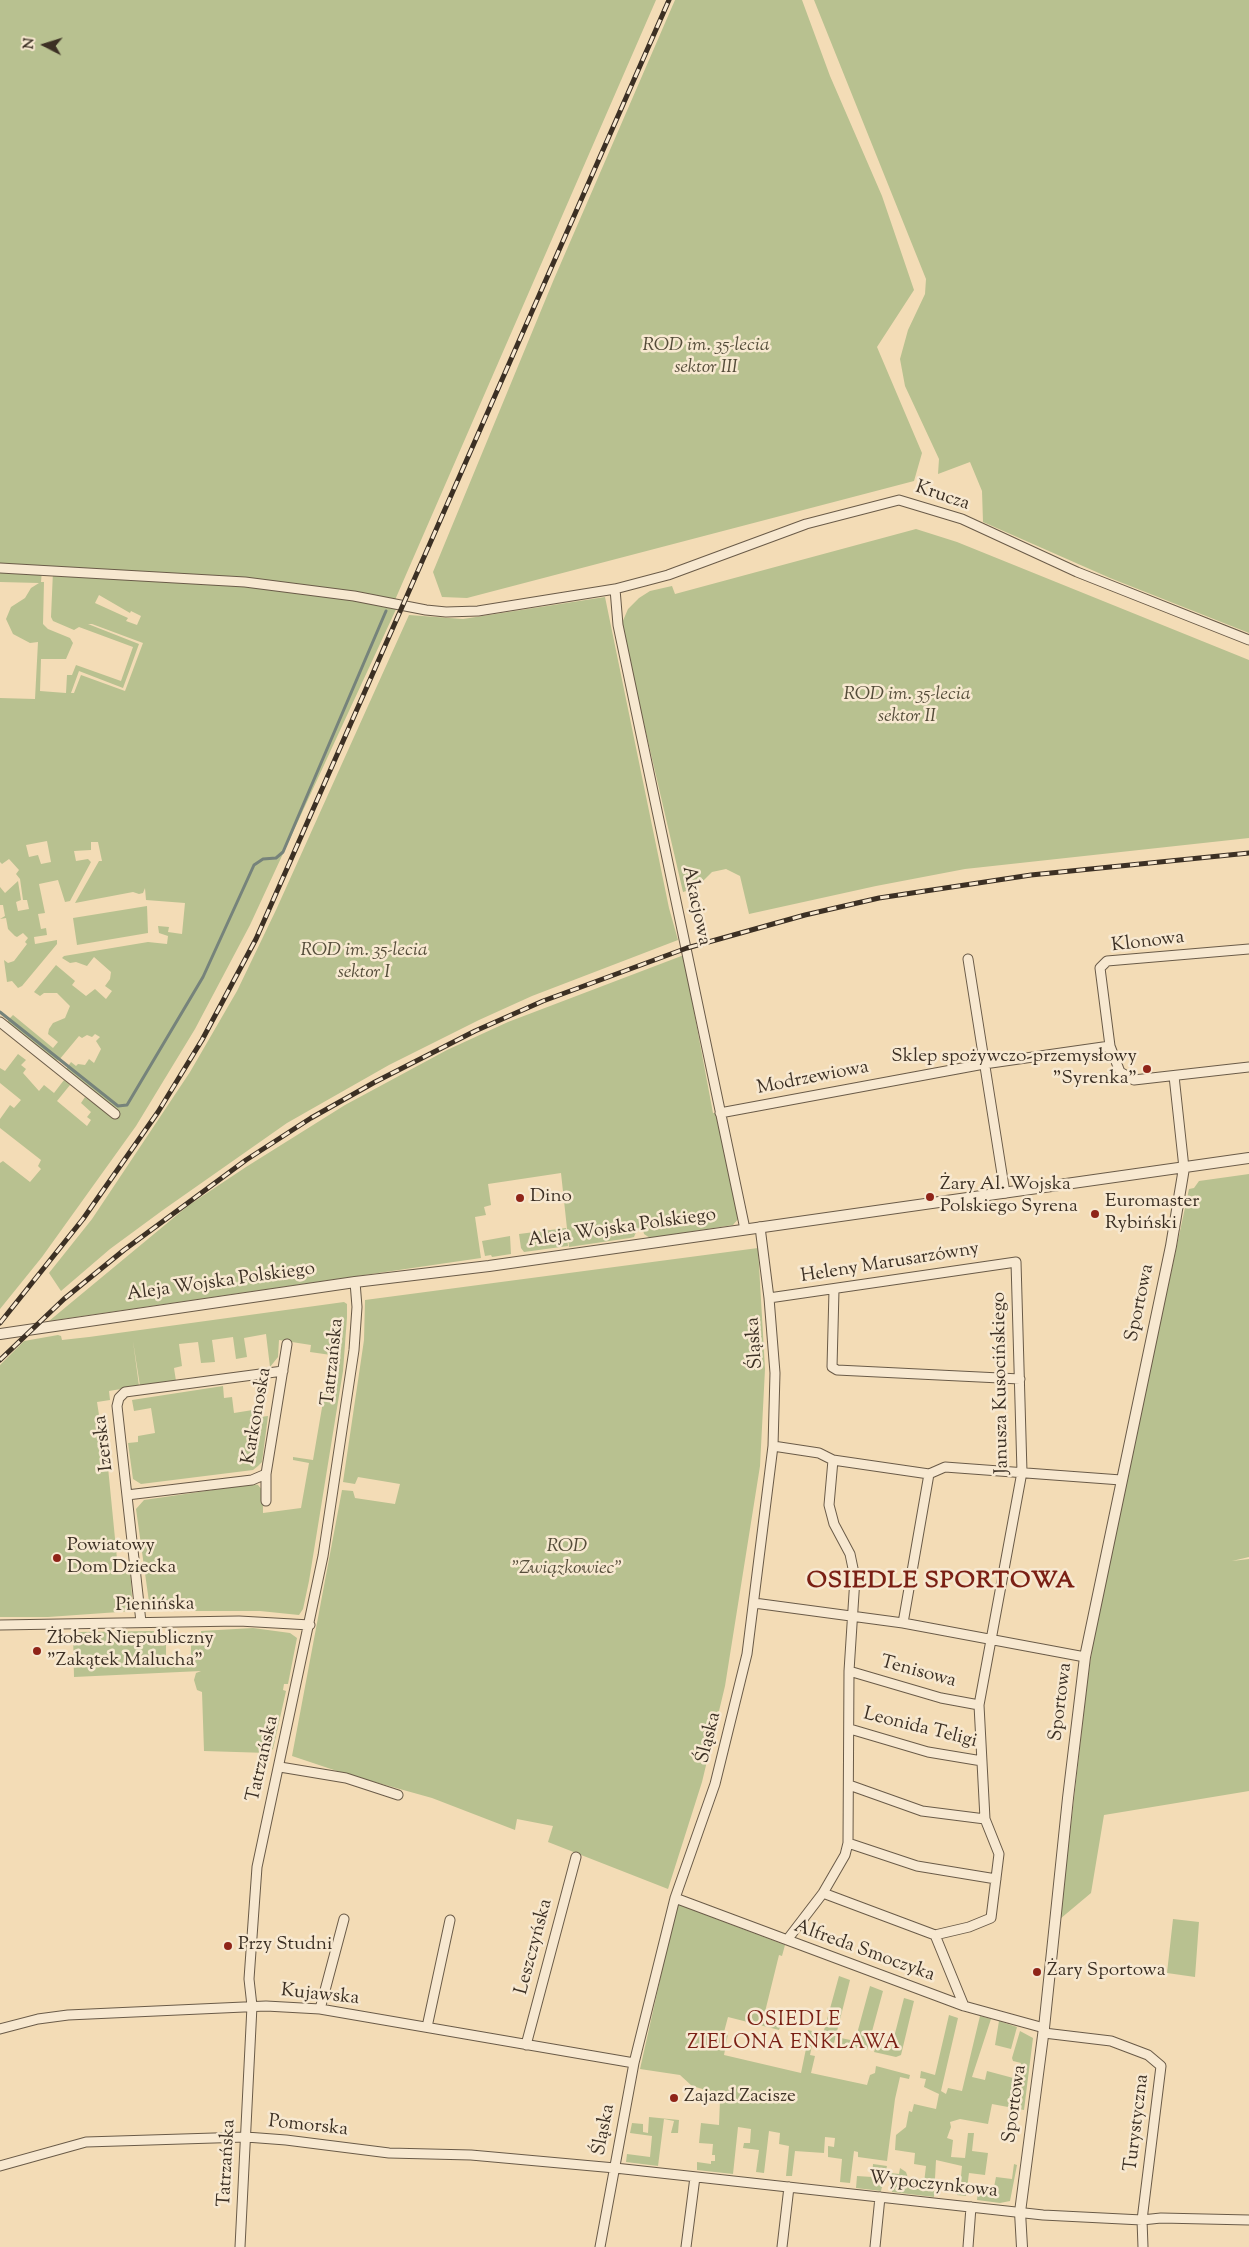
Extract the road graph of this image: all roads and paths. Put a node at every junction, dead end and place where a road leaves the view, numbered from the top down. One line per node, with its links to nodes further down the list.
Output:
1 (0, 568): 2 (street, Krucza)
2 (615, 589): 3 (street, Krucza); 11 (street, Akacjowa)
3 (1249, 640)
4 (1249, 949): 7 (street, Klonowa)
5 (968, 959): 8 (street)
6 (0, 1023): 12 (street)
7 (1110, 1046): 8 (street, Modrzewiowa); 10 (street)
8 (984, 1064): 11 (street, Modrzewiowa); 15 (street)
9 (1249, 1067): 10 (street)
10 (1174, 1076): 14 (street)
11 (720, 1113): 17 (street, Akacjowa)
12 (115, 1114)
13 (1249, 1158): 14 (street, Aleja Wojska Polskiego)
14 (1184, 1168): 15 (street, Aleja Wojska Polskiego); 31 (street, Sportowa)
15 (1004, 1193): 16 (street, Aleja Wojska Polskiego)
16 (760, 1227): 17 (street, Aleja Wojska Polskiego); 21 (street, Śląska)
17 (745, 1229): 19 (street, Aleja Wojska Polskiego)
18 (1016, 1262): 20 (street, Heleny Marusarzówny); 25 (street, Janusza Kusocińskiego)
19 (354, 1282): 22 (street, Aleja Wojska Polskiego); 39 (street, Tatrzańska)
20 (834, 1290): 21 (street, Heleny Marusarzówny); 25 (street)
21 (769, 1298): 26 (street, Śląska)
22 (0, 1334)
23 (287, 1344): 24 (street, Karkonoska)
24 (282, 1371): 29 (street, Karkonoska); 32 (street, Izerska)
25 (1020, 1379): 28 (street, Janusza Kusocińskiego)
26 (773, 1446): 27 (street); 34 (street, Śląska)
27 (833, 1460): 30 (street); 35 (street)
28 (1022, 1472): 30 (street); 31 (street); 40 (street, Janusza Kusocińskiego)
29 (266, 1474): 32 (street, Karkonoska); 33 (street)
30 (929, 1474): 37 (street)
31 (1121, 1480): 41 (street, Sportowa)
32 (127, 1495): 36 (street, Izerska)
33 (266, 1501)
34 (754, 1603): 35 (street); 54 (street, Śląska)
35 (853, 1616): 37 (street); 42 (street)
36 (141, 1622): 38 (street, Pienińska); 39 (street, Pienińska)
37 (902, 1623): 40 (street)
38 (0, 1625)
39 (310, 1626): 46 (street, Tatrzańska)
40 (992, 1640): 41 (street); 43 (street, Janusza Kusocińskiego)
41 (1085, 1657): 64 (street, Sportowa)
42 (849, 1671): 43 (street, Tenisowa); 44 (street)
43 (979, 1705): 45 (street, Janusza Kusocińskiego)
44 (850, 1728): 45 (street, Leonida Teligi); 47 (street)
45 (982, 1761): 49 (street, Janusza Kusocińskiego)
46 (280, 1767): 48 (street); 59 (street, Tatrzańska)
47 (849, 1785): 49 (street); 50 (street)
48 (398, 1795)
49 (985, 1818): 52 (street, Janusza Kusocińskiego)
50 (848, 1843): 52 (street); 53 (street)
51 (576, 1856): 65 (street, Leszczyńska)
52 (996, 1879): 57 (street, Janusza Kusocińskiego)
53 (823, 1893): 57 (street); 58 (street)
54 (675, 1898): 58 (street, Alfreda Smoczyka); 66 (street, Śląska)
55 (344, 1918): 61 (street)
56 (450, 1920): 62 (street)
57 (935, 1935): 60 (street)
58 (787, 1940): 60 (street, Alfreda Smoczyka)
59 (252, 2006): 61 (street, Kujawska); 63 (street, Kujawska); 67 (street, Tatrzańska)
60 (964, 2006): 64 (street, Alfreda Smoczyka)
61 (320, 2009): 62 (street, Kujawska)
62 (427, 2028): 65 (street, Kujawska)
63 (0, 2030)
64 (1044, 2030): 74 (street, Sportowa); 75 (street, Turystyczna)
65 (526, 2045): 66 (street, Kujawska)
66 (634, 2064): 69 (street, Śląska)
67 (246, 2137): 68 (street, Pomorska); 69 (street, Pomorska); 77 (street, Tatrzańska)
68 (0, 2166)
69 (615, 2168): 70 (street, Wypoczynkowa); 78 (street, Śląska)
70 (695, 2177): 71 (street, Wypoczynkowa); 79 (street)
71 (789, 2187): 72 (street, Wypoczynkowa); 80 (street)
72 (880, 2197): 73 (street, Wypoczynkowa); 81 (street)
73 (971, 2207): 74 (street, Wypoczynkowa); 82 (street)
74 (1020, 2212): 75 (street, Wypoczynkowa); 83 (street, Sportowa)
75 (1142, 2220): 76 (street, Wypoczynkowa); 84 (street, Turystyczna)
76 (1249, 2220)
77 (240, 2247)
78 (600, 2247)
79 (686, 2247)
80 (782, 2247)
81 (875, 2247)
82 (968, 2247)
83 (1022, 2247)
84 (1143, 2247)

